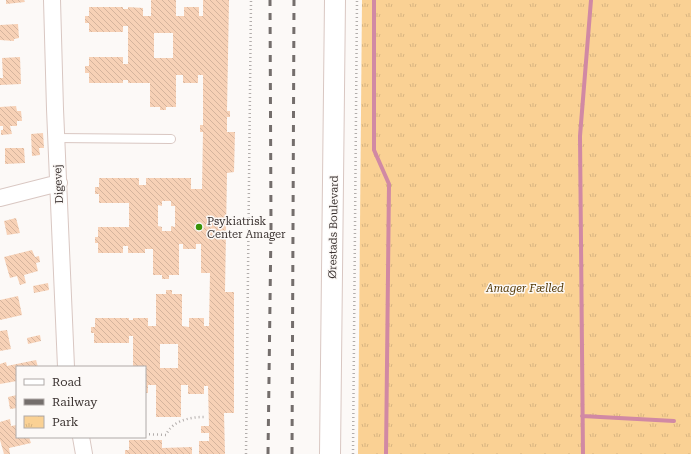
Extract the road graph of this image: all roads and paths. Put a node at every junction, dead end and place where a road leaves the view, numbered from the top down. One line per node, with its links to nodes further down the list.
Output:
1 (52, 0): 5 (street, Digevej)
2 (251, 0): 14 (path)
3 (335, 0): 15 (street, Ørestads Boulevard)
4 (358, 0): 16 (path)
5 (56, 138): 6 (lane); 7 (street, Digevej)
6 (171, 139)
7 (58, 183): 8 (street); 9 (street, Digevej)
8 (0, 198)
9 (66, 366)
10 (204, 416): 11 (path)
11 (146, 434)
12 (80, 438): 13 (street)
13 (84, 454)
14 (246, 454)
15 (330, 454)
16 (353, 454)

